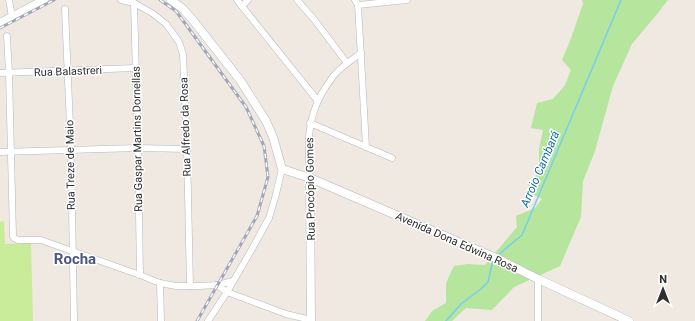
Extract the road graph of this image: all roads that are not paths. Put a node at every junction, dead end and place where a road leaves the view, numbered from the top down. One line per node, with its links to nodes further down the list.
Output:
1 (9, 0): 13 (street)
2 (44, 0): 13 (street)
3 (121, 0): 10 (street, Rua Alfredo da Rosa)
4 (171, 0): 31 (street)
5 (237, 0): 11 (street)
6 (248, 0): 11 (street)
7 (297, 0): 17 (street)
8 (408, 0): 9 (street)
9 (356, 2): 16 (street)
10 (134, 3): 18 (street, Rua Gaspar Martins Dornellas); 26 (street, Rua Alfredo da Rosa)
11 (242, 6): 22 (street)
12 (65, 9): 19 (street, Rua Treze de Maio)
13 (12, 17): 14 (street)
14 (0, 24)
15 (7, 36): 20 (street)
16 (361, 53): 17 (street, Rua Procópio Gomes); 24 (street)
17 (347, 63): 22 (street, Rua Procópio Gomes)
18 (136, 68): 19 (street, Rua Balastreri); 25 (street, Rua Gaspar Martins Dornellas)
19 (68, 71): 20 (street, Rua Balastreri); 27 (street, Rua Treze de Maio)
20 (9, 72): 21 (street, Rua Balastreri); 29 (street)
21 (0, 73)
22 (318, 101): 23 (street, Rua Procópio Gomes)
23 (310, 123): 24 (street); 32 (street, Rua Procópio Gomes)
24 (366, 147): 30 (street)
25 (138, 148): 26 (street); 27 (street); 34 (street, Rua Gaspar Martins Dornellas)
26 (187, 149): 39 (street, Rua Alfredo da Rosa)
27 (71, 150): 29 (street); 33 (street, Rua Treze de Maio)
28 (0, 152): 29 (street)
29 (10, 152): 33 (street)
30 (392, 158)
31 (282, 169): 32 (street, Avenida Dona Edwina Rosa); 36 (street)
32 (310, 178): 35 (street, Avenida Dona Edwina Rosa); 47 (street, Rua Procópio Gomes)
33 (72, 252): 34 (street); 43 (street, Rua Treze de Maio)
34 (140, 275): 37 (street)
35 (538, 279): 42 (street, Avenida Dona Edwina Rosa); 48 (street)
36 (233, 281): 38 (street); 40 (street)
37 (160, 283): 39 (street); 44 (street)
38 (217, 285): 39 (street); 40 (street)
39 (190, 286)
40 (227, 292): 41 (street); 45 (street)
41 (286, 314): 46 (street); 47 (street)
42 (615, 318): 49 (street, Avenida Dona Edwina Rosa)
43 (74, 321)
44 (161, 321)
45 (208, 321)
46 (284, 321)
47 (311, 321)
48 (538, 321)
49 (629, 321)

